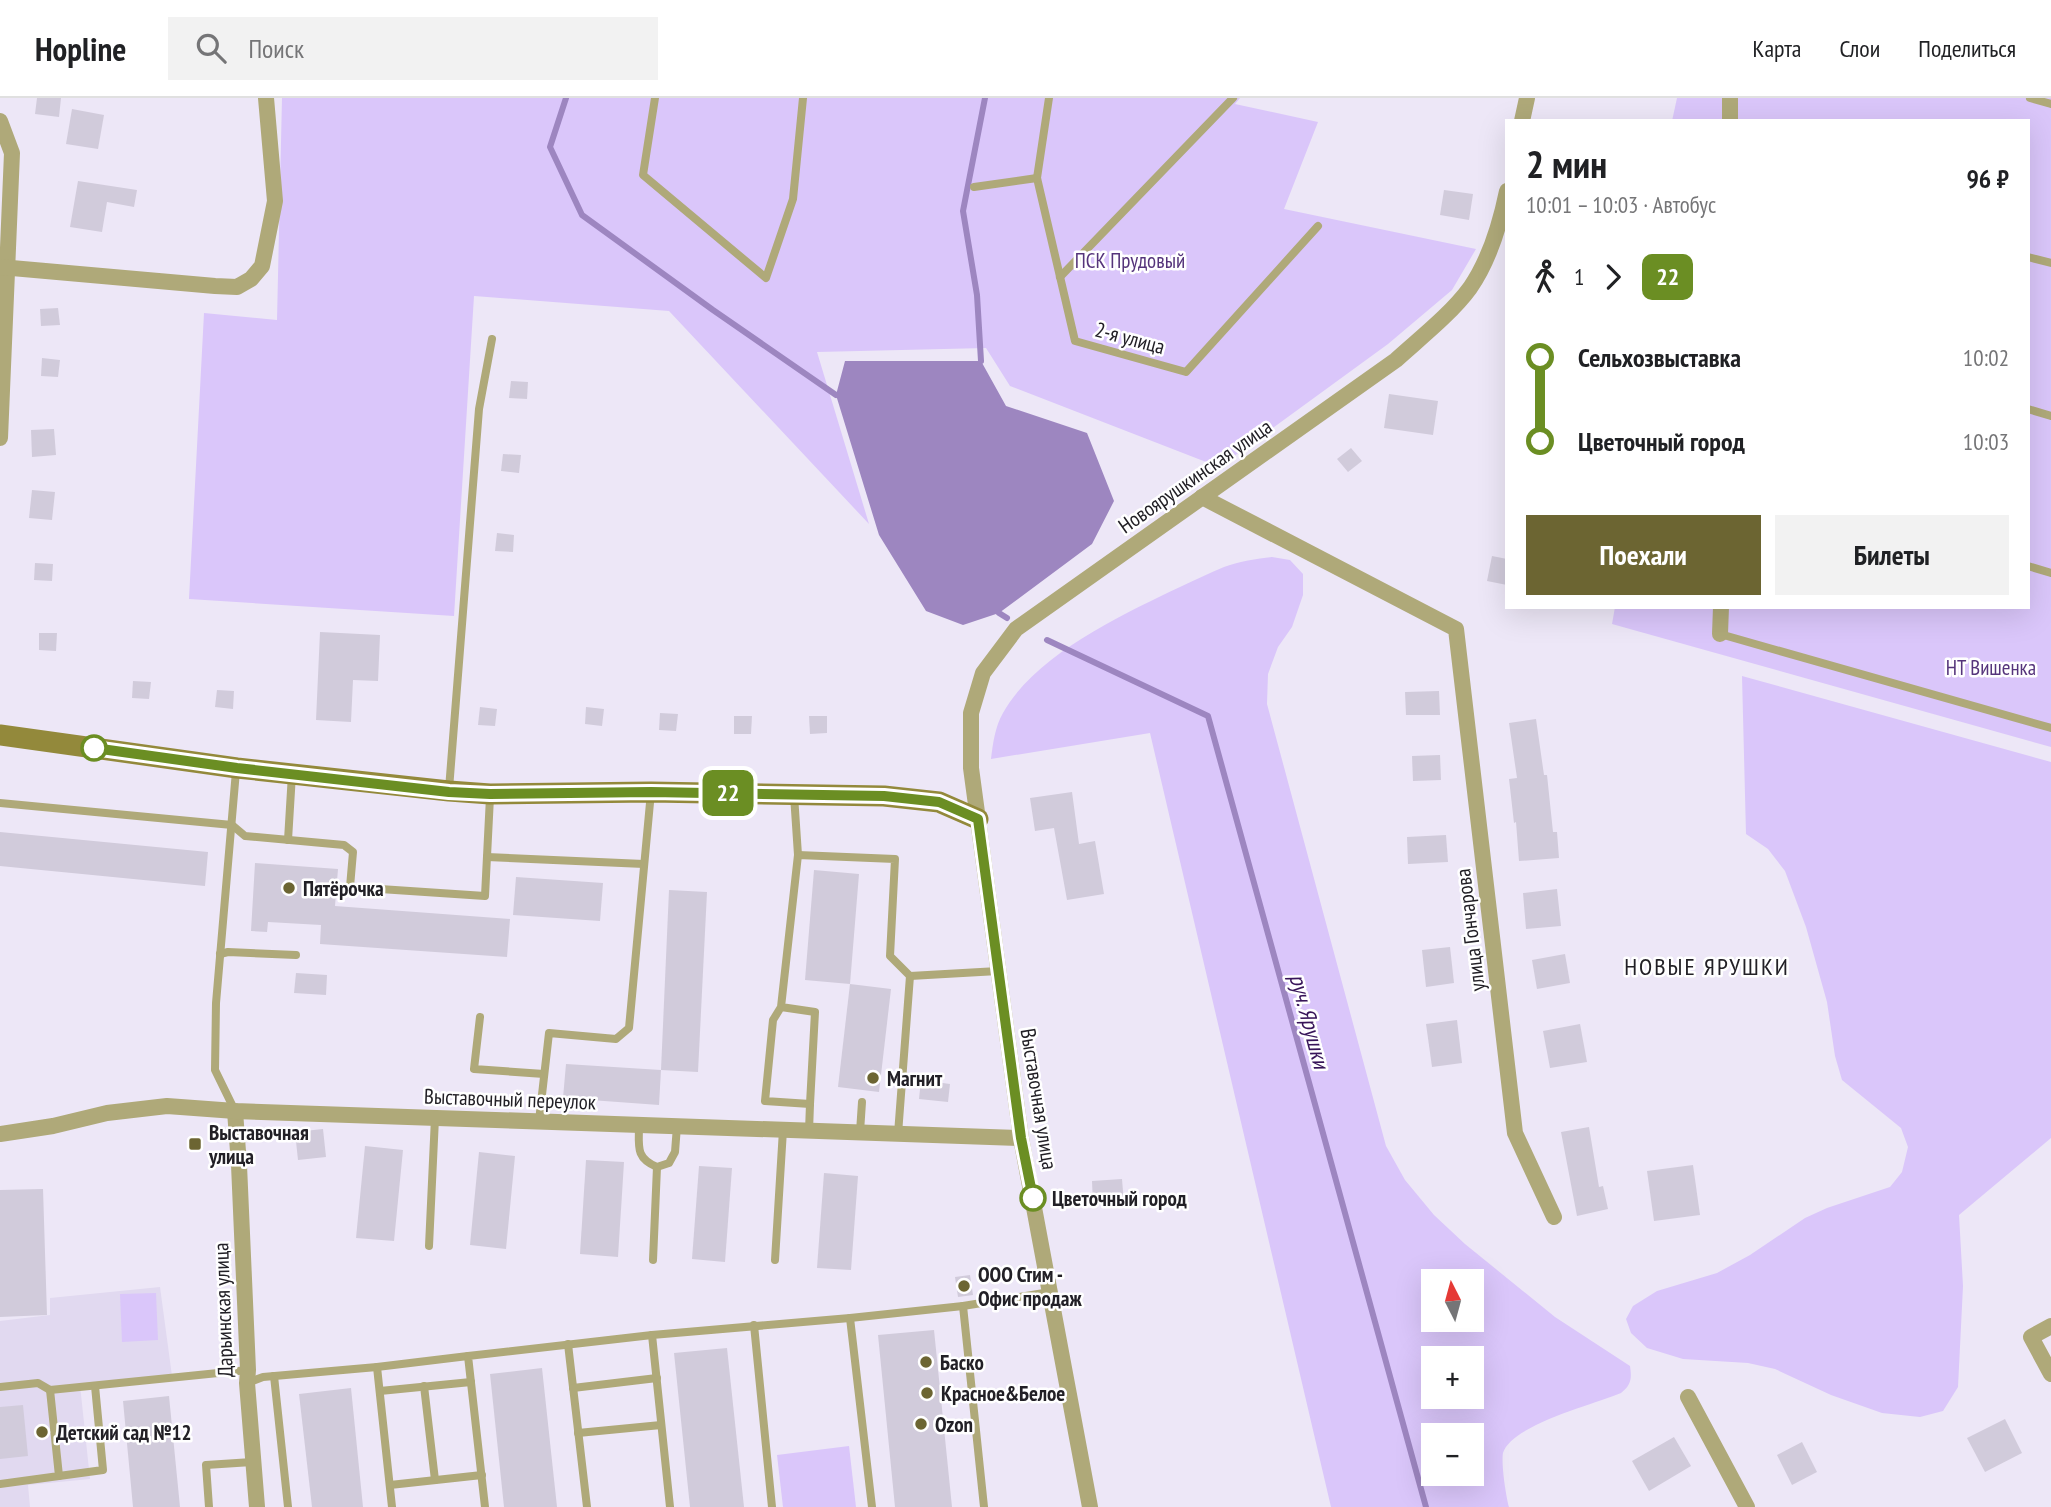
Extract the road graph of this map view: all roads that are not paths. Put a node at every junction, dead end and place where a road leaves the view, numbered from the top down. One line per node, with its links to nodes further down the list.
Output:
1 (266, 98): 19 (street)
2 (656, 98): 3 (lane)
3 (803, 98)
4 (1049, 98): 13 (lane, 2-я улица)
5 (1233, 98): 20 (lane)
6 (1527, 98): 10 (street)
7 (1730, 98): 11 (street)
8 (2030, 98): 9 (lane)
9 (2051, 104)
10 (1522, 119)
11 (1730, 119)
12 (0, 121): 19 (street)
13 (1037, 178): 14 (lane); 20 (lane, 2-я улица)
14 (974, 187)
15 (1505, 200): 25 (street, Новоярушкинская улица)
16 (1318, 226): 20 (lane, 2-я улица)
17 (2030, 258): 18 (lane)
18 (2051, 263)
19 (4, 268): 24 (street)
20 (1060, 277)
21 (492, 339): 34 (lane)
22 (2030, 410): 23 (lane)
23 (2051, 416)
24 (0, 438)
25 (1202, 497): 39 (street, Новоярушкинская улица); 66 (street, улица Гончарова)
26 (2030, 567): 27 (lane)
27 (2051, 573)
28 (1721, 609): 29 (street)
29 (1720, 634): 30 (lane)
30 (2051, 728)
31 (0, 735): 32 (street)
32 (237, 768): 33 (street); 40 (lane)
33 (292, 774): 34 (street); 41 (lane)
34 (449, 792): 36 (street)
35 (651, 792): 36 (street); 37 (street); 44 (lane)
36 (490, 794): 43 (lane)
37 (794, 795): 39 (street); 42 (lane)
38 (0, 803): 40 (lane)
39 (978, 819): 47 (street, Выставочная улица)
40 (232, 825): 41 (lane); 45 (lane)
41 (288, 840): 43 (lane)
42 (798, 855): 48 (lane); 49 (lane)
43 (487, 857): 44 (lane)
44 (644, 864): 51 (lane)
45 (220, 954): 46 (lane); 54 (lane)
46 (296, 955)
47 (998, 971): 48 (lane); 64 (street, Выставочная улица)
48 (910, 976): 63 (lane)
49 (781, 1007): 53 (lane); 53 (lane)
50 (480, 1017): 51 (lane)
51 (544, 1074): 56 (lane)
52 (862, 1102): 61 (lane)
53 (810, 1104): 60 (lane)
54 (234, 1111): 55 (street, Выставочный переулок); 62 (street, Выставочный переулок); 81 (street, Дарьинская улица)
55 (435, 1118): 56 (street, Выставочный переулок); 67 (lane)
56 (539, 1121): 57 (street, Выставочный переулок)
57 (639, 1125): 58 (street, Выставочный переулок); 65 (lane)
58 (677, 1126): 59 (street, Выставочный переулок); 65 (lane)
59 (783, 1130): 60 (street, Выставочный переулок); 69 (lane)
60 (809, 1131): 61 (street, Выставочный переулок)
61 (860, 1132): 63 (street, Выставочный переулок)
62 (0, 1134)
63 (898, 1134): 64 (street, Выставочный переулок)
64 (1021, 1138): 70 (street, Выставочная улица)
65 (657, 1167): 68 (lane)
66 (1553, 1217)
67 (429, 1246)
68 (653, 1260)
69 (775, 1260)
70 (1050, 1292): 71 (lane); 109 (street, Выставочная улица)
71 (963, 1306): 72 (lane); 108 (lane)
72 (850, 1318): 73 (lane); 107 (lane)
73 (754, 1325): 75 (lane); 106 (lane)
74 (2051, 1326): 79 (street)
75 (652, 1335): 76 (lane); 82 (lane)
76 (568, 1344): 77 (lane); 87 (lane)
77 (468, 1356): 78 (lane); 83 (lane)
78 (377, 1367): 80 (lane); 89 (lane)
79 (2051, 1374)
80 (274, 1376): 81 (lane); 101 (lane)
81 (247, 1377): 84 (lane); 93 (street, Дарьинская улица)
82 (657, 1378): 87 (lane); 91 (lane)
83 (471, 1382): 86 (lane); 94 (lane)
84 (95, 1386): 88 (lane); 95 (lane)
85 (0, 1387): 88 (lane)
86 (424, 1387): 89 (lane); 96 (lane)
87 (573, 1388): 92 (lane)
88 (50, 1390): 95 (lane)
89 (380, 1391): 98 (lane)
90 (1688, 1397): 110 (street)
91 (661, 1425): 92 (lane); 105 (lane)
92 (578, 1433): 104 (lane)
93 (253, 1462): 99 (lane); 100 (street, Дарьинская улица)
94 (482, 1475): 96 (lane); 103 (lane)
95 (59, 1476): 97 (lane)
96 (435, 1480): 98 (lane)
97 (0, 1484)
98 (390, 1485): 102 (lane)
99 (209, 1507)
100 (257, 1507)
101 (288, 1507)
102 (392, 1507)
103 (485, 1507)
104 (587, 1507)
105 (670, 1507)
106 (772, 1507)
107 (872, 1507)
108 (984, 1507)
109 (1090, 1507)
110 (1747, 1507)

